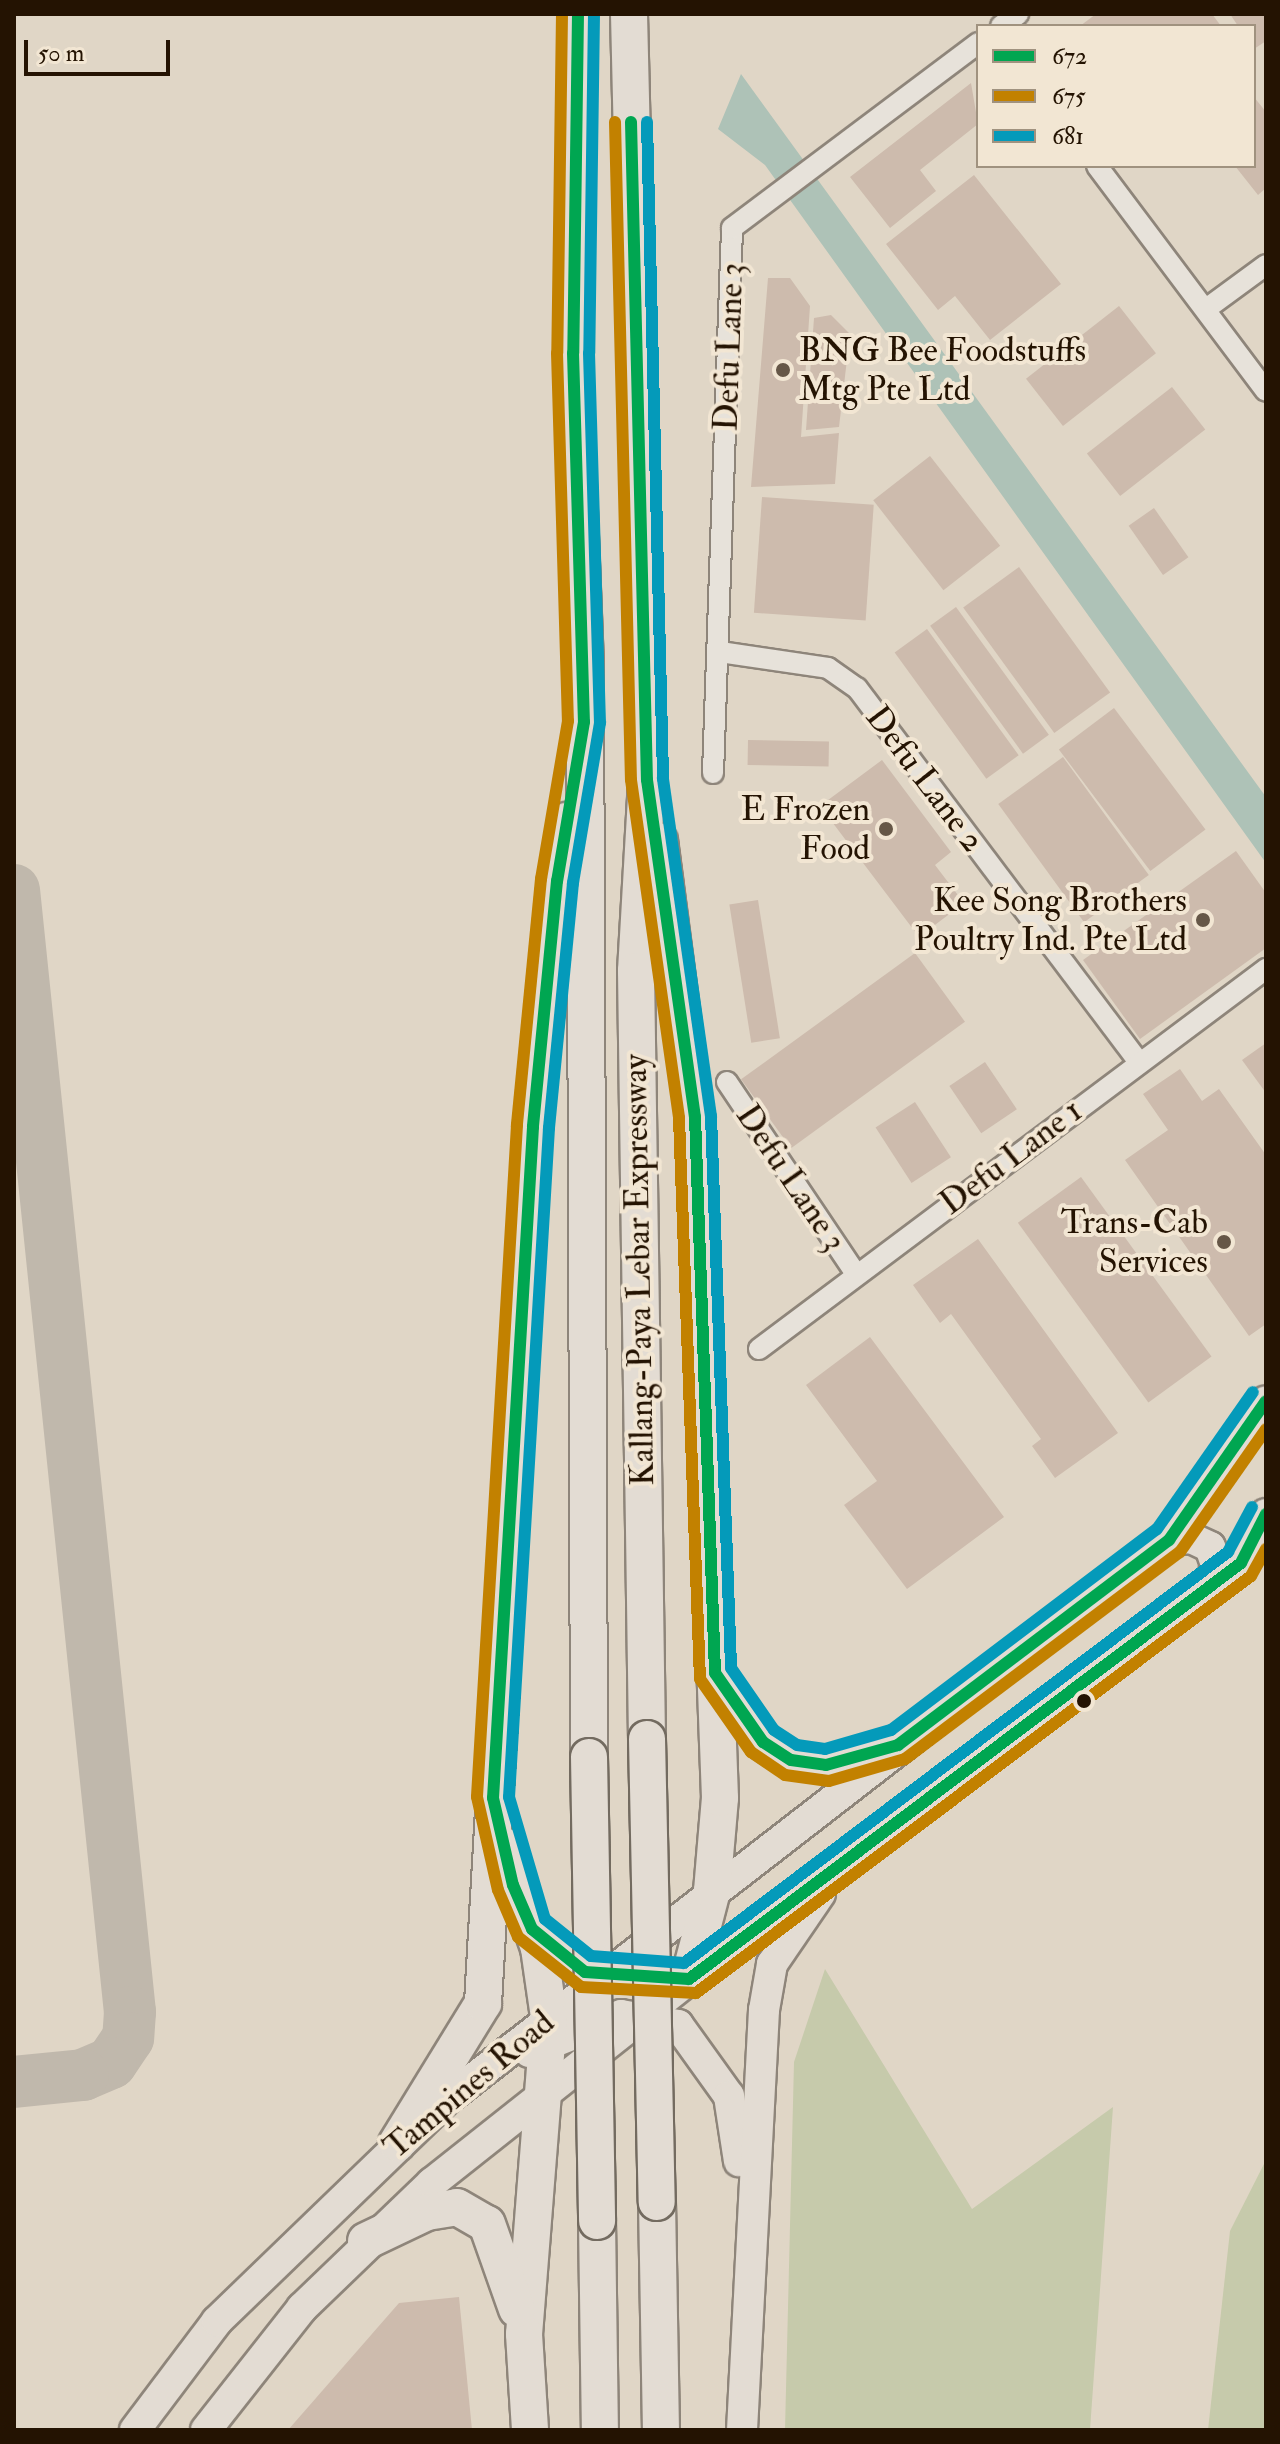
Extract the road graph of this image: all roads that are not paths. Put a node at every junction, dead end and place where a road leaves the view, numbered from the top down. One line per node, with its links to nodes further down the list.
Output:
1 (578, 14): 9 (highway, Kallang-Paya Lebar Expressway)
2 (629, 14): 11 (highway, Kallang-Paya Lebar Expressway)
3 (976, 44): 8 (street, Defu Lane 3)
4 (1099, 168): 6 (street)
5 (1266, 265): 6 (street)
6 (1206, 309): 7 (street)
7 (1266, 391)
8 (720, 652): 10 (street, Defu Lane 3); 13 (street, Defu Lane 2)
9 (584, 722): 23 (highway); 39 (highway, Kallang-Paya Lebar Expressway, bridge)
10 (713, 773)
11 (647, 780): 21 (highway); 40 (highway, Kallang-Paya Lebar Expressway, bridge)
12 (1266, 969): 13 (street, Defu Lane 1)
13 (1139, 1062): 15 (street, Defu Lane 1)
14 (727, 1082): 15 (street, Defu Lane 3)
15 (856, 1274): 16 (street, Defu Lane 1)
16 (759, 1349)
17 (1266, 1401): 19 (main road, Tampines Road)
18 (1266, 1514): 20 (main road, Tampines Road)
19 (1169, 1540): 20 (main road); 22 (main road, Tampines Road)
20 (1211, 1585): 24 (main road, Tampines Road)
21 (715, 1673): 22 (highway); 25 (highway)
22 (898, 1745): 25 (main road, Tampines Road)
23 (493, 1798): 26 (highway); 32 (highway)
24 (846, 1861): 28 (main road, Tampines Road); 34 (main road)
25 (712, 1891): 27 (main road, Tampines Road); 28 (highway)
26 (532, 1929): 27 (highway); 30 (highway)
27 (604, 1976): 28 (highway); 30 (main road, Tampines Road)
28 (689, 1979): 29 (main road, Tampines Road)
29 (647, 2014): 30 (main road); 31 (main road, Tampines Road); 34 (main road)
30 (549, 2030): 31 (highway); 32 (main road, Tampines Road)
31 (545, 2099): 33 (main road, Tampines Road); 35 (highway)
32 (397, 2143): 36 (main road, Tampines Road)
33 (366, 2241): 35 (highway); 37 (main road, Tampines Road)
34 (745, 2291): 41 (main road)
35 (524, 2334): 38 (highway)
36 (135, 2430)
37 (206, 2430)
38 (530, 2430)
39 (600, 2430)
40 (661, 2430)
41 (742, 2430)

